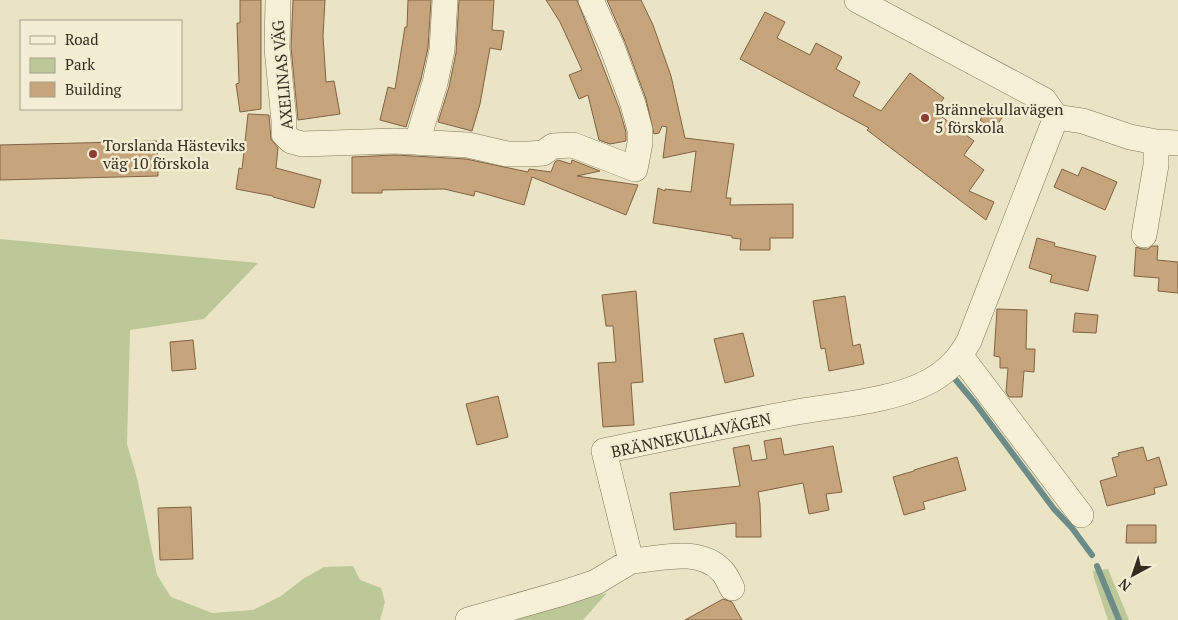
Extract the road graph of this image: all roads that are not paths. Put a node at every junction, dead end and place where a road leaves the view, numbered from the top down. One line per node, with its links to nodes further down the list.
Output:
1 (278, 0): 6 (street, AXELINAS VÄG)
2 (445, 0): 6 (street)
3 (591, 0): 6 (street, AXELINAS VÄG)
4 (857, 0): 5 (street)
5 (1056, 117): 7 (street); 9 (street, BRÄNNEKULLAVÄGEN)
6 (417, 142)
7 (1167, 143): 8 (street)
8 (1144, 235)
9 (959, 358): 10 (street); 11 (street, BRÄNNEKULLAVÄGEN)
10 (1081, 515)
11 (630, 561): 12 (street); 13 (street)
12 (732, 588)
13 (468, 620)

